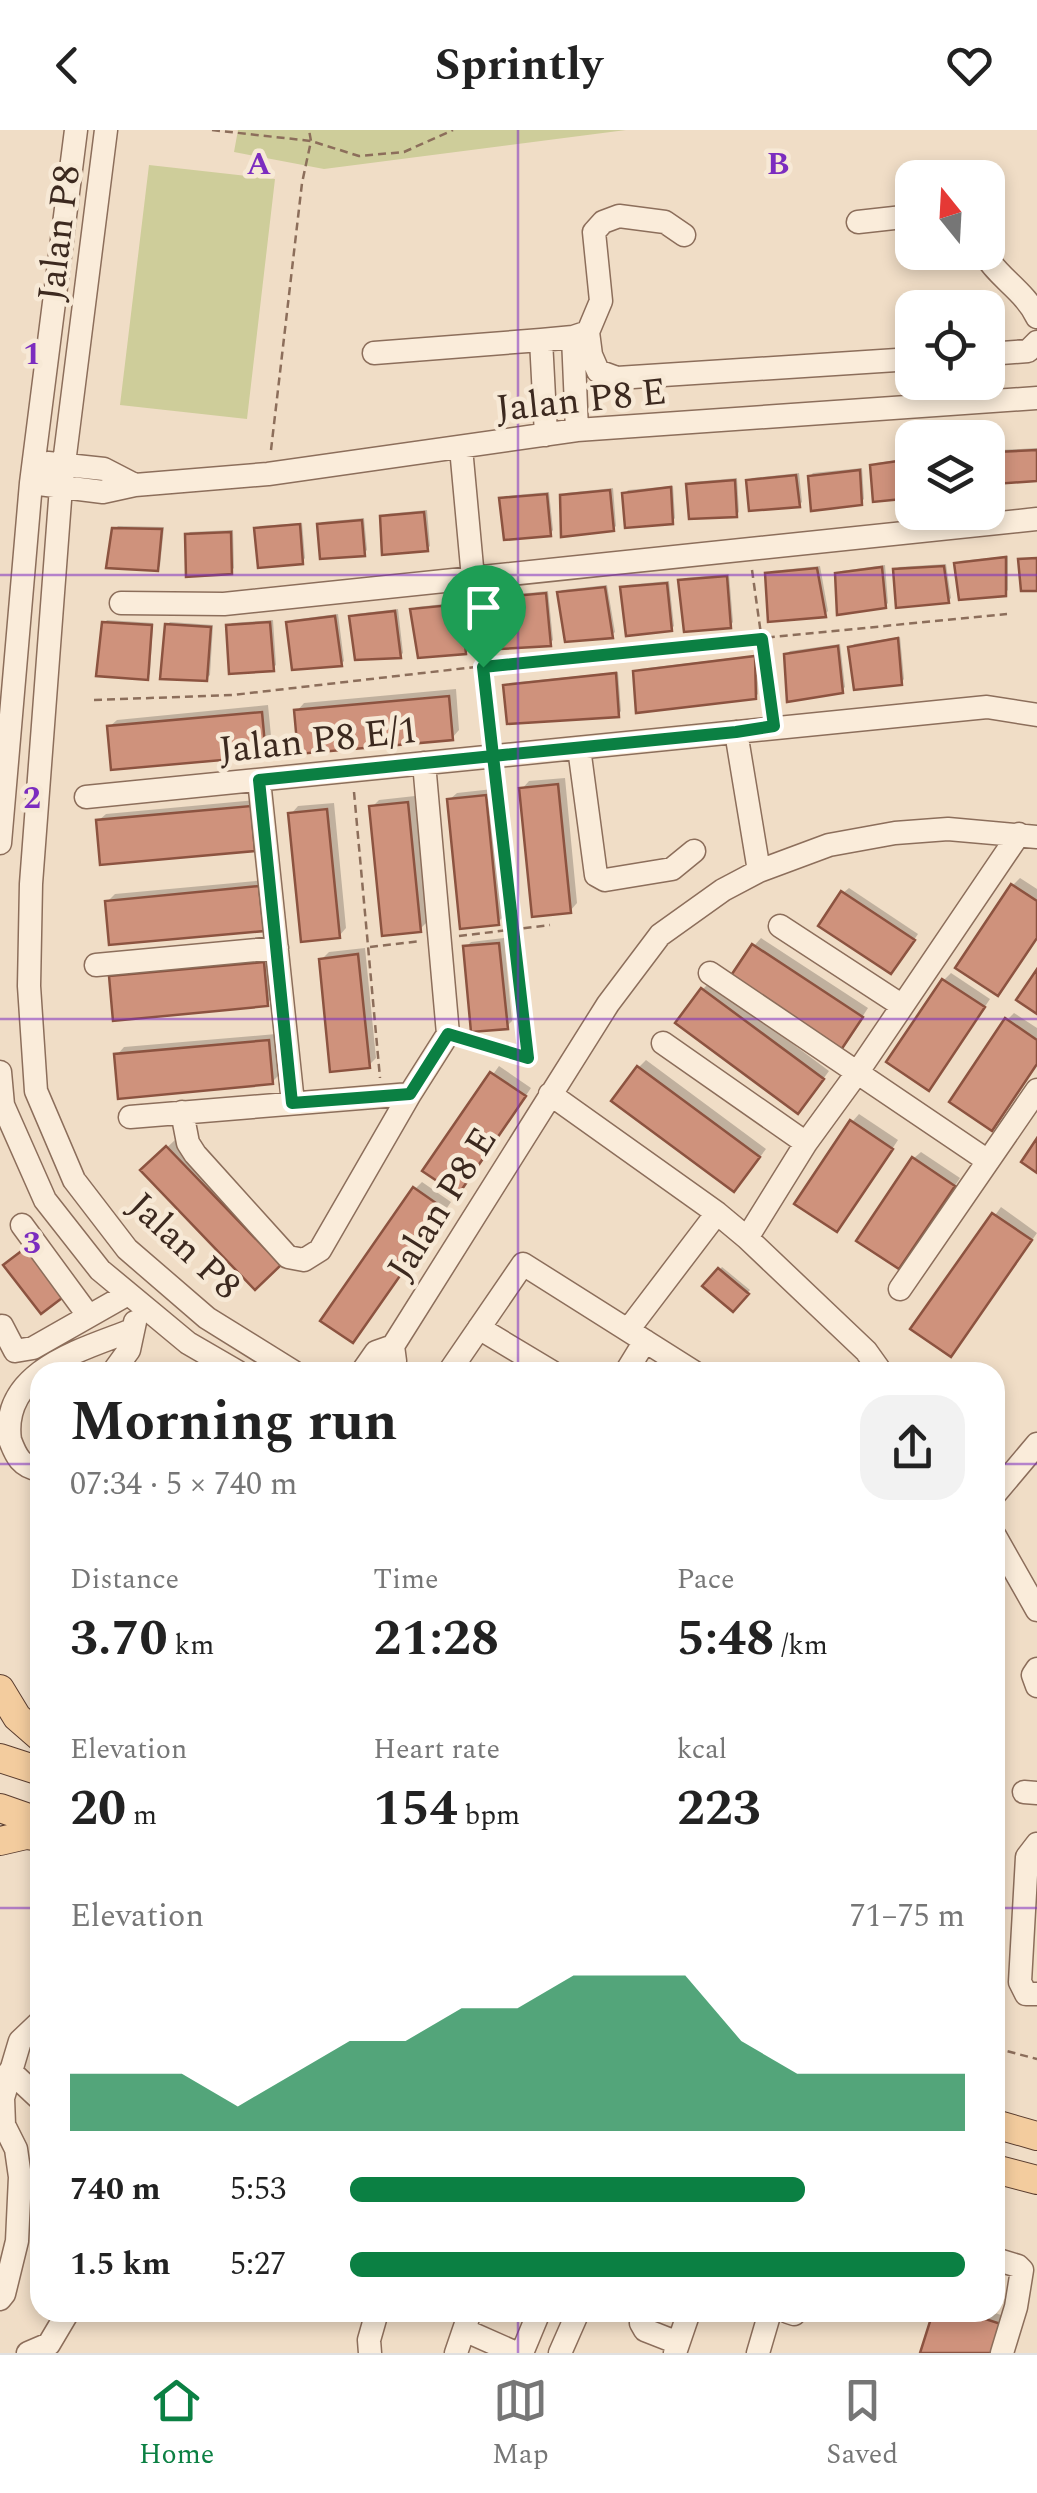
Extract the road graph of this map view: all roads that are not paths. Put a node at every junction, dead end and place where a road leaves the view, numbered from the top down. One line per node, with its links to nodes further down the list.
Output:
1 (76, 130): 18 (street, Jalan P8)
2 (106, 130): 19 (street, Jalan P8)
3 (895, 218): 4 (street)
4 (858, 222)
5 (684, 235): 8 (street)
6 (995, 270): 7 (street)
7 (1037, 317)
8 (581, 335): 9 (street); 13 (street); 15 (street)
9 (541, 340): 11 (street); 16 (street)
10 (1037, 342): 12 (street)
11 (374, 353)
12 (1005, 353)
13 (895, 360)
14 (1037, 398): 15 (street, Jalan P8 E)
15 (577, 430): 16 (street, Jalan P8 E)
16 (546, 435): 17 (street, Jalan P8 E)
17 (461, 448): 19 (street, Jalan P8 E); 21 (street)
18 (32, 472): 19 (street, Jalan P8 E); 30 (street, Jalan P8)
19 (62, 475): 63 (street, Jalan P8)
20 (1037, 519): 21 (street)
21 (473, 578): 22 (street)
22 (121, 603)
23 (1037, 714): 24 (street, Jalan P8 E/1)
24 (736, 732): 25 (street, Jalan P8 E/1); 32 (street)
25 (579, 748): 26 (street, Jalan P8 E/1); 31 (street)
26 (424, 763): 27 (street, Jalan P8 E/1); 42 (street)
27 (259, 780): 28 (street, Jalan P8 E/1); 34 (street)
28 (86, 797)
29 (1028, 835): 32 (street, Jalan P8 E); 37 (street)
30 (0, 843)
31 (694, 851)
32 (759, 871): 43 (street, Jalan P8 E)
33 (780, 926): 37 (street)
34 (277, 948): 35 (street); 44 (street)
35 (96, 965)
36 (710, 973): 40 (street)
37 (901, 1005): 40 (street)
38 (663, 1043): 47 (street)
39 (0, 1072): 53 (street, Jalan P8)
40 (857, 1073): 47 (street); 48 (street)
41 (1037, 1090): 48 (street)
42 (410, 1094): 44 (street); 45 (street)
43 (550, 1094): 49 (street); 59 (street, Jalan P8 E)
44 (292, 1103): 45 (street)
45 (182, 1112): 46 (street)
46 (130, 1116)
47 (806, 1144): 51 (street)
48 (988, 1161): 52 (street)
49 (717, 1213): 51 (street); 58 (street)
50 (22, 1224): 54 (street)
51 (747, 1238): 70 (street)
52 (900, 1290)
53 (135, 1299): 54 (street); 57 (street); 62 (street, Jalan P8)
54 (88, 1315): 55 (street)
55 (2, 1326)
56 (478, 1328): 58 (street); 66 (street); 67 (street)
57 (132, 1330): 60 (street); 61 (street)
58 (637, 1336): 68 (street); 69 (street)
59 (393, 1346): 64 (street); 65 (street)
60 (51, 1362)
61 (122, 1362)
62 (220, 1362)
63 (278, 1362)
64 (369, 1362)
65 (394, 1362)
66 (455, 1362)
67 (535, 1362)
68 (629, 1362)
69 (678, 1362)
70 (874, 1362)
71 (30, 1374): 73 (street)
72 (1037, 1444): 74 (street)
73 (30, 1468)
74 (1005, 1482)
75 (1005, 1554): 76 (street)
76 (1037, 1610)
77 (1037, 1669): 78 (street)
78 (1037, 1686)
79 (0, 1689): 80 (main road)
80 (30, 1728)
81 (0, 1758): 82 (main road)
82 (30, 1768)
83 (0, 1808): 84 (main road)
84 (30, 1818)
85 (30, 1835): 86 (main road)
86 (0, 1841)
87 (1037, 1844): 88 (street)
88 (1037, 1994)
89 (30, 2032): 90 (street)
90 (10, 2070): 91 (street); 97 (street)
91 (30, 2089)
92 (1005, 2127): 93 (main road)
93 (1037, 2136)
94 (1005, 2172): 95 (main road)
95 (1037, 2180)
96 (1005, 2262): 98 (street)
97 (0, 2299)
98 (1005, 2304)
99 (62, 2322): 110 (street)
100 (374, 2322): 111 (street)
101 (467, 2322): 112 (street)
102 (469, 2322): 113 (street)
103 (534, 2322): 113 (street)
104 (574, 2322): 114 (street)
105 (641, 2322): 109 (street)
106 (685, 2322): 109 (street)
107 (778, 2322): 115 (street)
108 (1004, 2322): 116 (street)
109 (677, 2348)
110 (47, 2350)
111 (370, 2353)
112 (456, 2353)
113 (519, 2353)
114 (560, 2353)
115 (758, 2353)
116 (1002, 2353)

